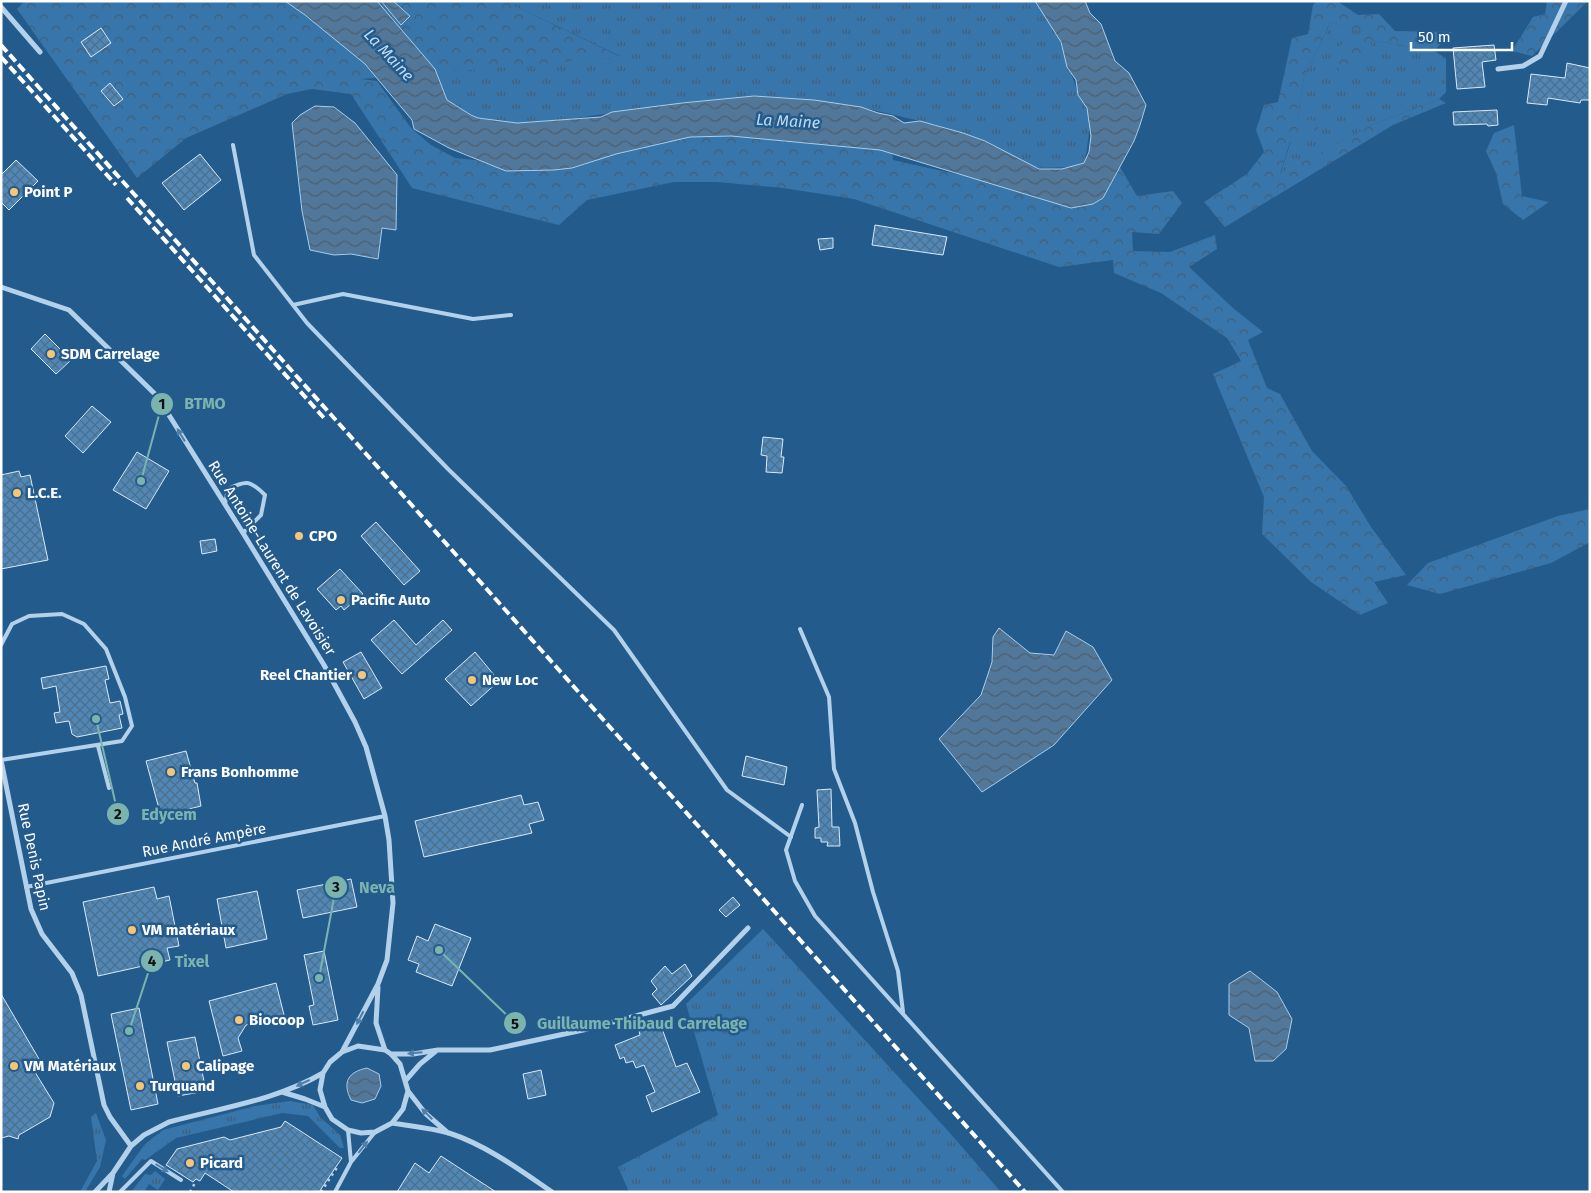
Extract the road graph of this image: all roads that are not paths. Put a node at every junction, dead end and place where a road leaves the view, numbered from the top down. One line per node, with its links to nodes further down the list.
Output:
1 (1566, 1): 4 (street)
2 (1, 7): 3 (street)
3 (40, 52)
4 (1498, 69)
5 (233, 145): 7 (lane)
6 (1, 287): 9 (street, Rue Antoine-Laurent de Lavoisier, one-way to 6)
7 (293, 305): 8 (lane); 18 (lane)
8 (511, 315)
9 (225, 504): 10 (street, Rue Antoine-Laurent de Lavoisier); 10 (lane)
10 (243, 533): 17 (street, Rue Antoine-Laurent de Lavoisier)
11 (800, 628): 22 (lane)
12 (1, 645): 13 (lane)
13 (98, 746): 14 (lane); 15 (lane)
14 (1, 760): 19 (street, Rue Denis Papin)
15 (109, 788)
16 (802, 805): 18 (lane)
17 (385, 816): 19 (lane, Rue André Ampère); 21 (street, Rue Antoine-Laurent de Lavoisier)
18 (791, 837): 22 (lane)
19 (26, 887): 36 (street, Rue Denis Papin)
20 (748, 928): 24 (street)
21 (378, 984): 23 (street, Rue Antoine-Laurent de Lavoisier); 25 (street, Rue Antoine-Laurent de Lavoisier, one-way to 25)
22 (903, 1012): 45 (lane)
23 (385, 1050): 25 (street); 26 (street)
24 (438, 1050): 26 (street, one-way to 26); 28 (street)
25 (342, 1052): 27 (street)
26 (391, 1054): 28 (street)
27 (323, 1072): 30 (street, one-way to 30); 31 (street)
28 (406, 1080): 29 (street)
29 (408, 1091): 32 (street); 35 (street, one-way to 29)
30 (282, 1092): 31 (street); 36 (street)
31 (325, 1107): 33 (street)
32 (392, 1123): 34 (street); 35 (street)
33 (348, 1130): 34 (street); 37 (lane)
34 (375, 1132): 37 (lane, one-way to 34)
35 (448, 1133): 44 (street)
36 (131, 1146): 38 (street)
37 (351, 1162): 43 (lane)
38 (113, 1173): 40 (street); 41 (street)
39 (180, 1180): 42 (lane, one-way to 39)
40 (95, 1192)
41 (109, 1192)
42 (120, 1192)
43 (335, 1192)
44 (552, 1192)
45 (1063, 1192)

